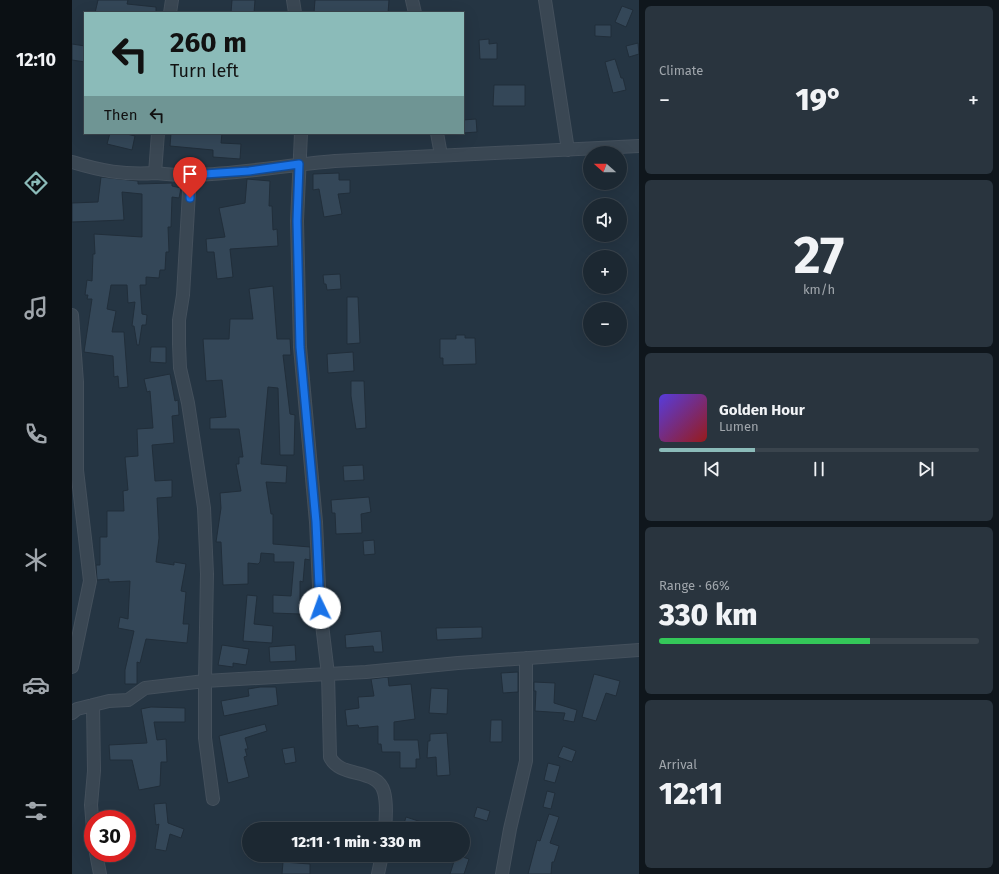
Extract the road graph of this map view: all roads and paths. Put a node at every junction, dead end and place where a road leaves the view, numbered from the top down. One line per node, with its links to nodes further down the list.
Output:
1 (172, 0): 5 (street)
2 (294, 0): 6 (street)
3 (412, 0): 7 (street)
4 (545, 0): 12 (street)
5 (170, 12)
6 (295, 12)
7 (415, 12)
8 (158, 134): 16 (street)
9 (301, 134): 15 (street)
10 (437, 134): 13 (street)
11 (639, 146): 12 (street)
12 (568, 150): 13 (street)
13 (441, 155): 15 (street)
14 (72, 162): 16 (street)
15 (299, 164): 17 (street); 22 (street)
16 (155, 173): 17 (street)
17 (190, 175): 23 (street)
18 (72, 315): 21 (street)
19 (639, 650): 20 (street)
20 (526, 658): 22 (street); 33 (street)
21 (72, 667)
22 (328, 674): 23 (street); 28 (street)
23 (205, 682): 24 (street); 26 (street)
24 (93, 705): 25 (street); 27 (street)
25 (72, 712)
26 (213, 799)
27 (91, 810)
28 (385, 822)
29 (98, 862): 31 (street)
30 (381, 862): 32 (street)
31 (100, 874)
32 (378, 874)
33 (502, 874)

